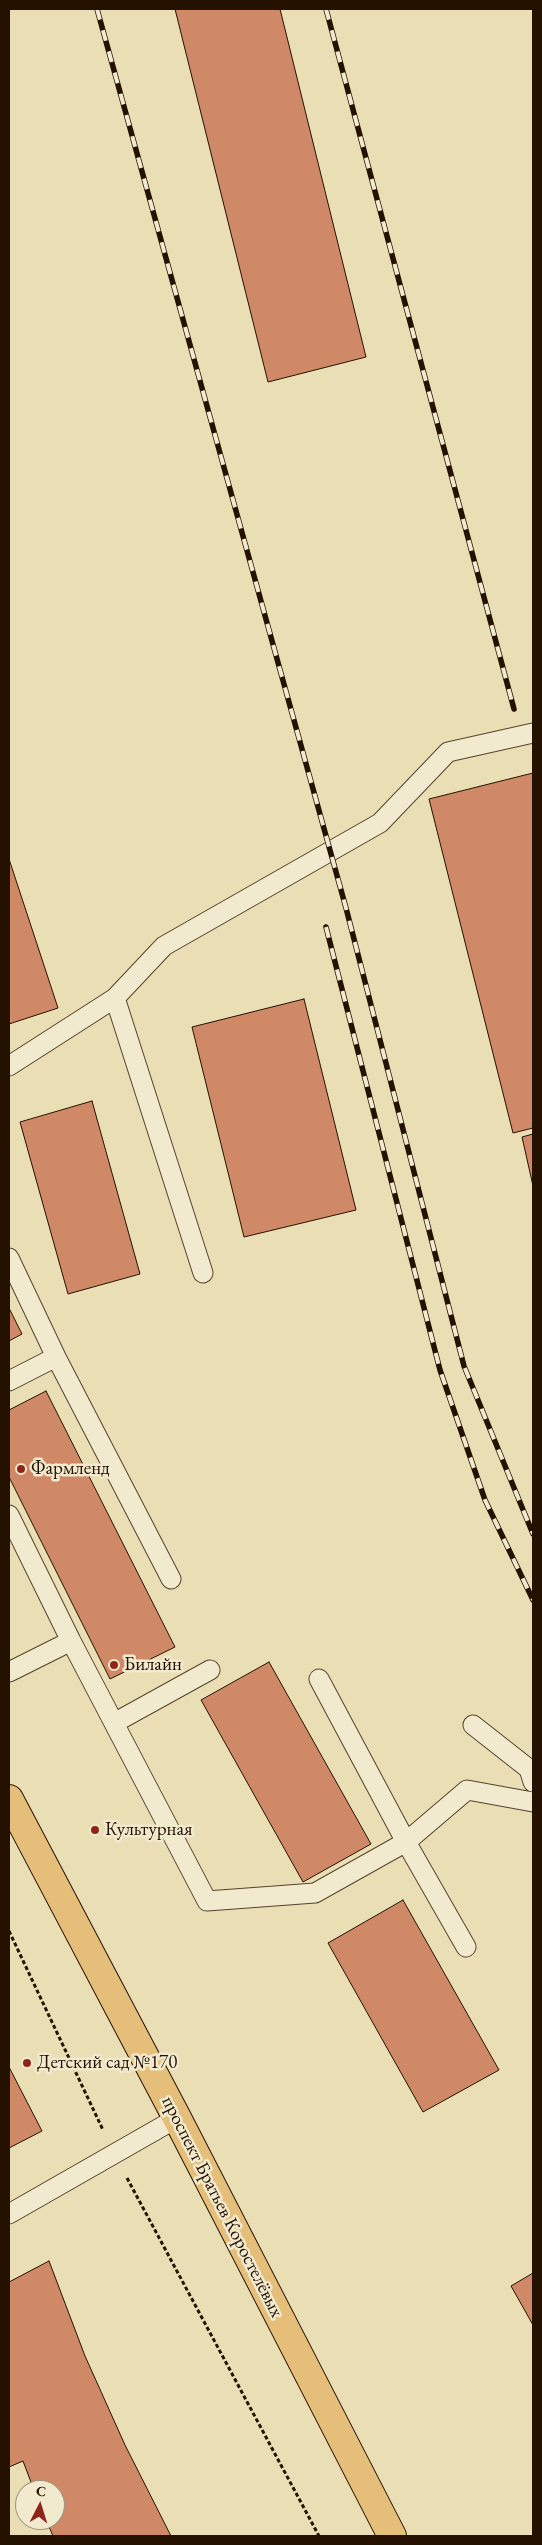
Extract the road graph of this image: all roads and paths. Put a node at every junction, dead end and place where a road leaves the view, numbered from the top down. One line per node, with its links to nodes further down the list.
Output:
1 (533, 733): 2 (lane)
2 (115, 998): 3 (lane); 5 (lane)
3 (9, 1066)
4 (9, 1258): 6 (lane)
5 (203, 1273)
6 (56, 1357): 7 (lane); 9 (lane)
7 (9, 1381)
8 (9, 1515): 10 (lane)
9 (171, 1579)
10 (71, 1641): 12 (lane); 14 (lane)
11 (210, 1670): 14 (lane)
12 (9, 1672)
13 (319, 1679): 19 (lane)
14 (114, 1723): 19 (lane)
15 (473, 1726): 16 (lane)
16 (533, 1782)
17 (9, 1798): 22 (main road, проспект Братьев Коростелёвых)
18 (533, 1802): 19 (lane)
19 (406, 1842): 21 (lane)
20 (9, 1931): 23 (path)
21 (466, 1947)
22 (177, 2118): 23 (lane); 26 (main road, проспект Братьев Коростелёвых)
23 (114, 2154): 24 (lane); 25 (path)
24 (9, 2214)
25 (319, 2536)
26 (392, 2536)

